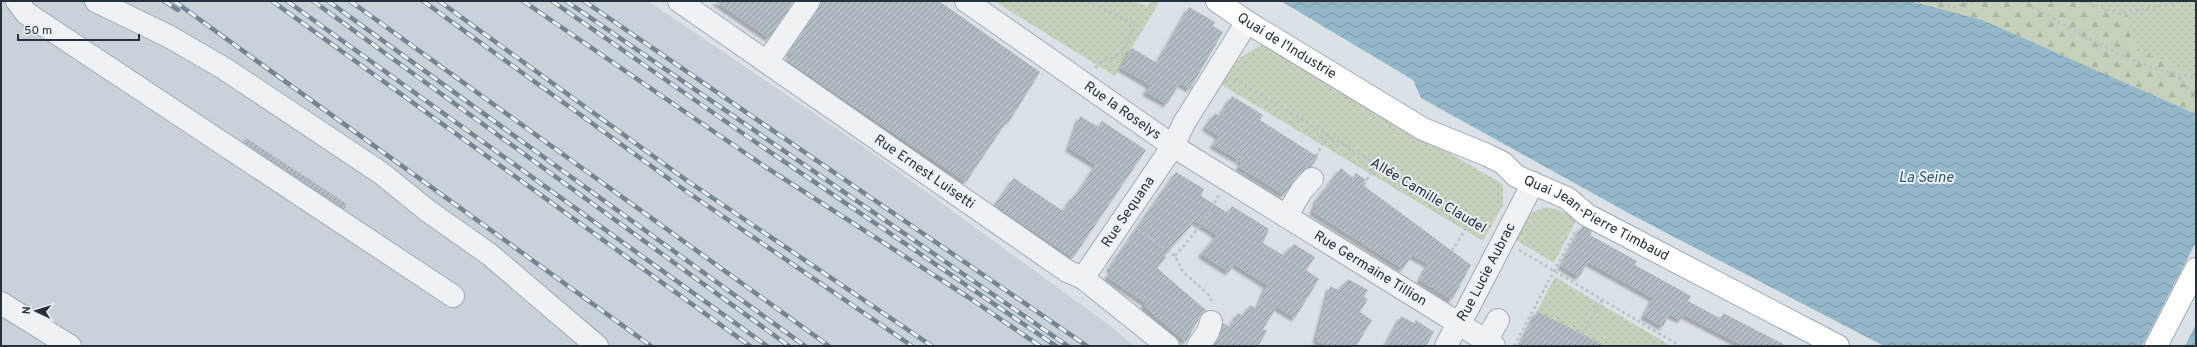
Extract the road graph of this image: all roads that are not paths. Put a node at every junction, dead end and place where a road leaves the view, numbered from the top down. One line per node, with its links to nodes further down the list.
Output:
1 (17, 1): 16 (street)
2 (96, 1): 24 (street)
3 (678, 1): 8 (street, Rue Ernest Luisetti)
4 (810, 1): 8 (street)
5 (966, 1): 10 (street, Rue la Roselys)
6 (1217, 1): 7 (main road, Quai de l'Industrie)
7 (1248, 22): 9 (main road, Quai de l'Industrie); 10 (street, Rue Sequana)
8 (767, 62): 15 (street, Rue Ernest Luisetti)
9 (1357, 89): 12 (main road, Quai Jean-Pierre Timbaud)
10 (1174, 146): 13 (street, Rue la Roselys); 15 (street, Rue Sequana)
11 (1312, 179): 13 (street)
12 (1533, 183): 21 (street, Rue Lucie Aubrac); 28 (main road, Quai Jean-Pierre Timbaud)
13 (1284, 215): 21 (street, Rue Germaine Tillion)
14 (2196, 269): 29 (main road)
15 (1084, 278): 25 (street, Rue Ernest Luisetti)
16 (453, 296)
17 (2196, 301): 30 (main road)
18 (1, 303): 23 (street)
19 (1212, 314): 26 (street)
20 (1498, 320): 22 (street)
21 (1458, 323): 22 (street, Rue Lucie Aubrac); 27 (street)
22 (1490, 344)
23 (70, 346)
24 (597, 346)
25 (1168, 346)
26 (1198, 346)
27 (1446, 346)
28 (1838, 346)
29 (2156, 346)
30 (2172, 346)

